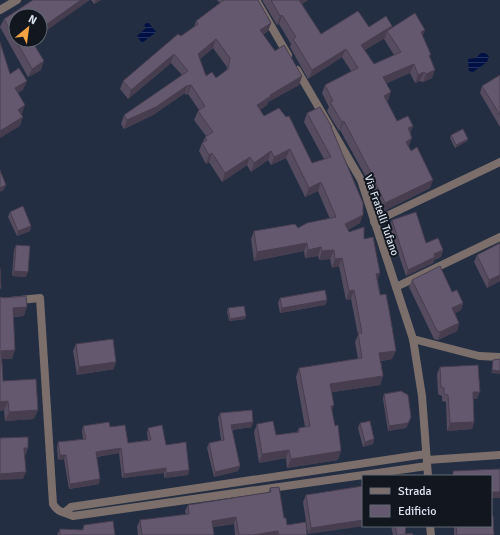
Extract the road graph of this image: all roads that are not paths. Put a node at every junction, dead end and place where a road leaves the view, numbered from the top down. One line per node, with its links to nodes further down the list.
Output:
1 (256, 0): 5 (street, Via Fratelli Tufano)
2 (13, 1): 3 (street)
3 (0, 10)
4 (500, 162): 5 (street)
5 (374, 222): 7 (street, Via Fratelli Tufano)
6 (500, 236): 7 (street)
7 (396, 287): 9 (street, Via Fratelli Tufano)
8 (0, 302): 14 (street)
9 (413, 339): 10 (street); 12 (street, Via Fratelli Tufano)
10 (500, 357)
11 (500, 455): 12 (street)
12 (427, 460): 13 (street, Via Fratelli Tufano); 14 (street); 14 (street)
13 (428, 475)
14 (65, 512)

